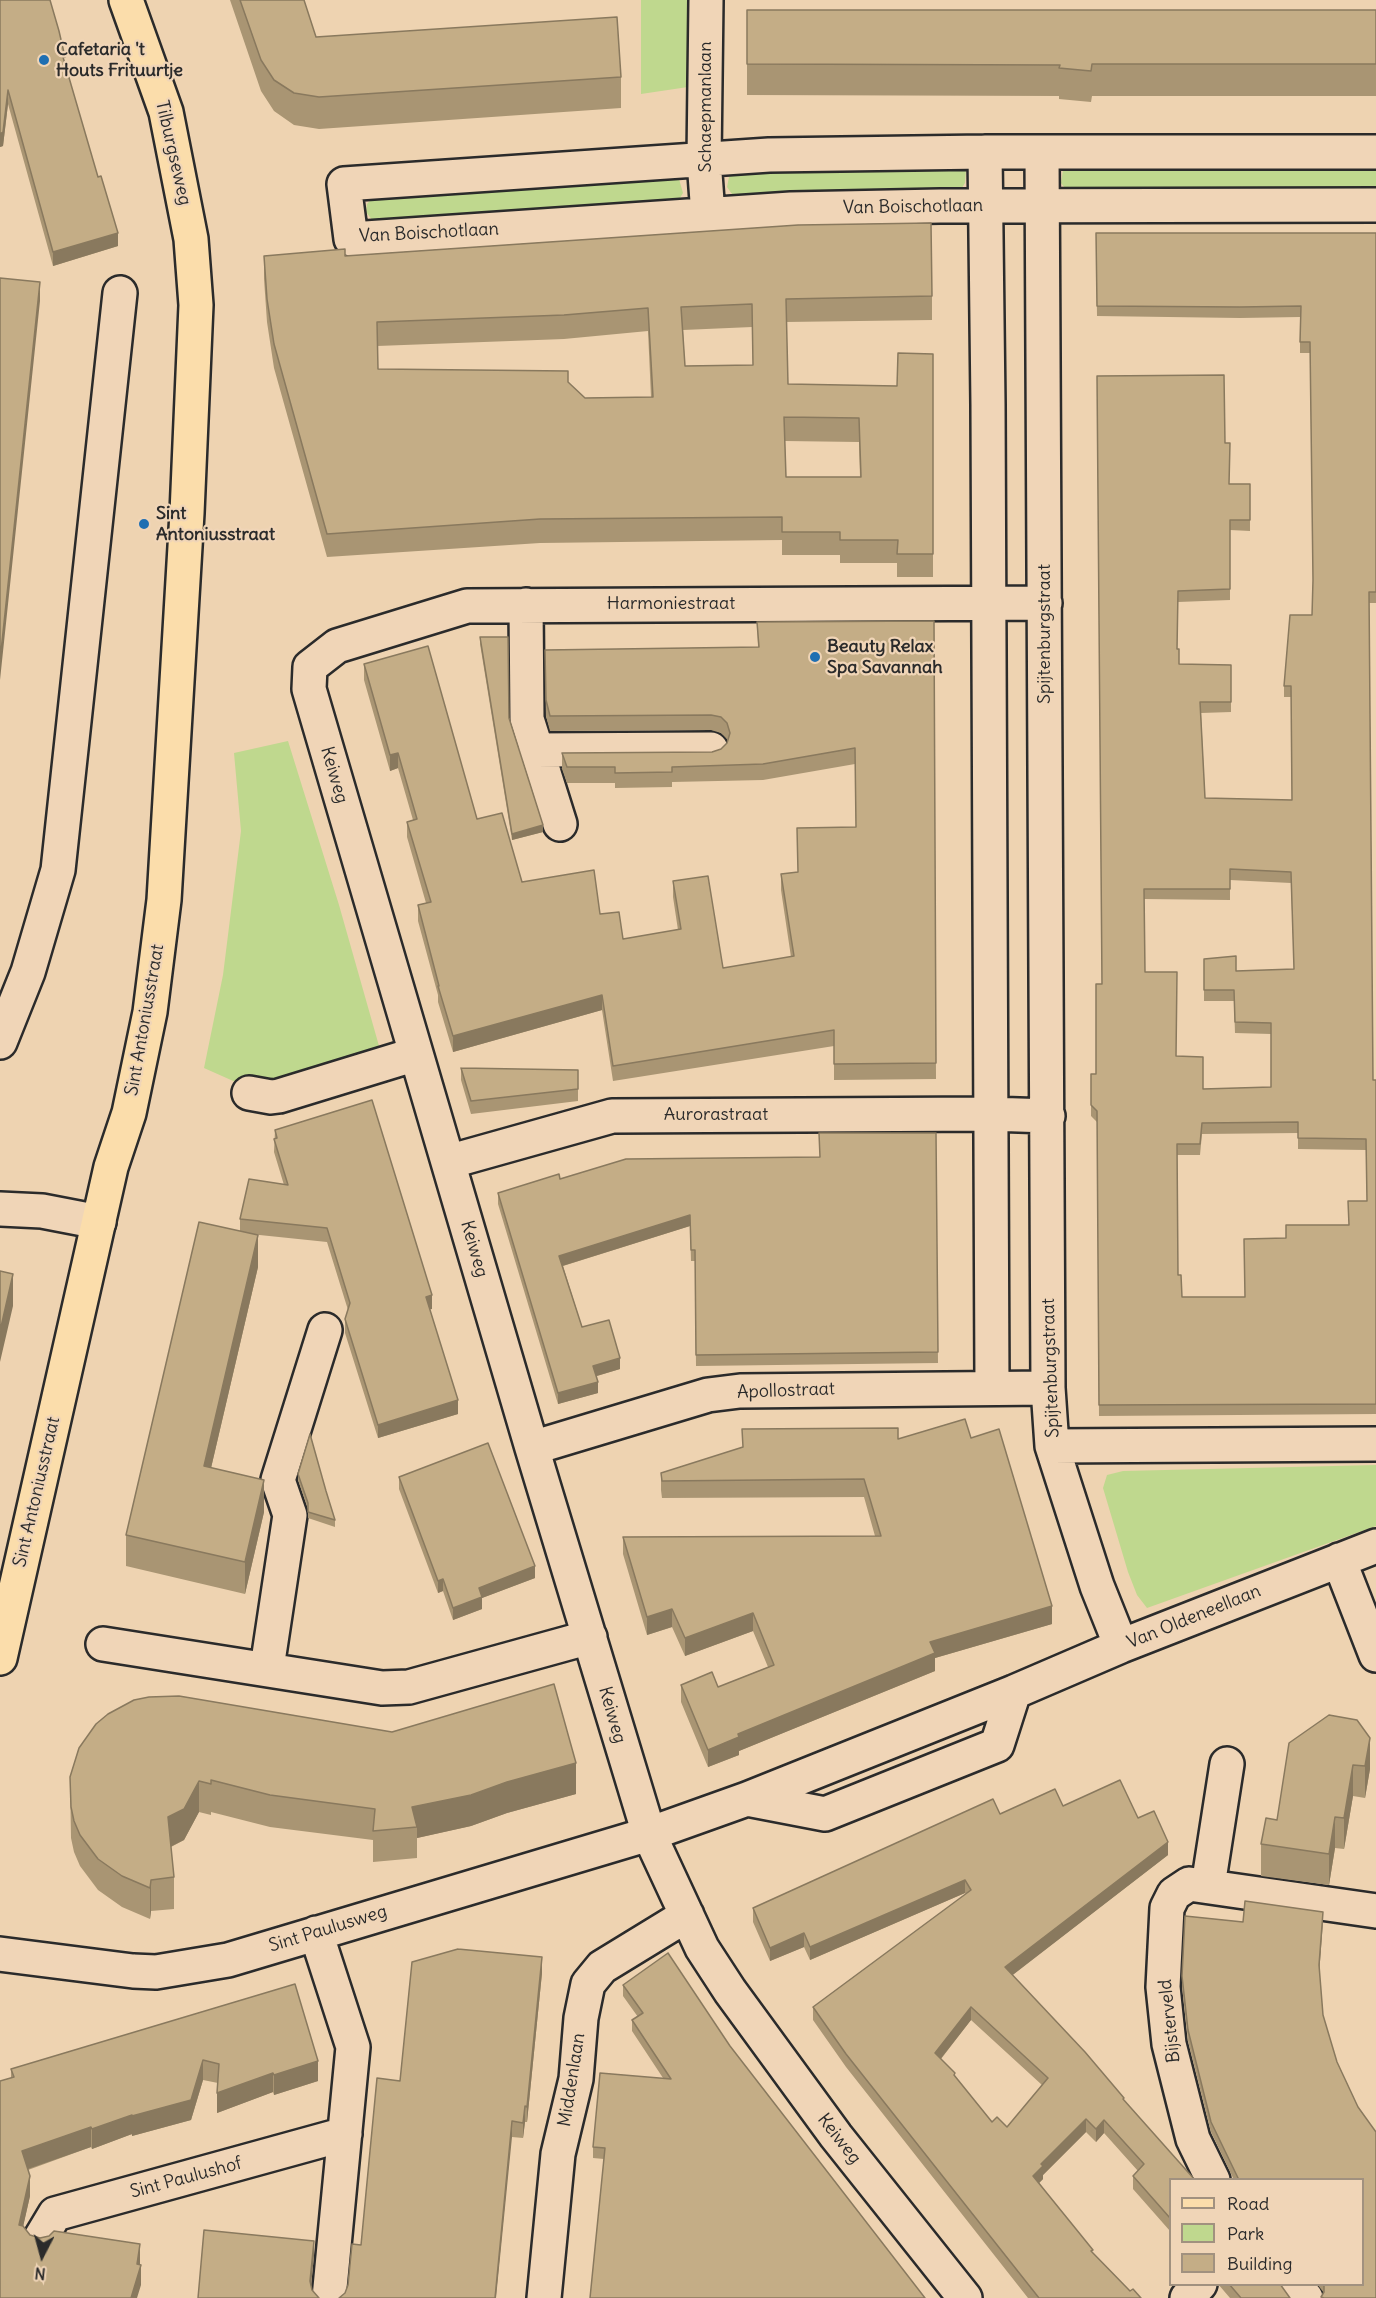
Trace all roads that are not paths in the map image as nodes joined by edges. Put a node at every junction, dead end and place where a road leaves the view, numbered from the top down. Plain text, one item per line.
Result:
1 (126, 0) edge
2 (706, 0) edge
3 (985, 152) junction
4 (1042, 152) junction
5 (1376, 152) edge
6 (704, 160) junction
7 (1376, 205) edge
8 (985, 206) junction
9 (1043, 206) junction
10 (708, 215) junction
11 (191, 239) joint
12 (120, 293) dead end
13 (988, 602) junction
14 (1045, 603) junction
15 (526, 606) junction
16 (310, 668) joint
17 (711, 749) dead end
18 (535, 750) junction
19 (560, 824) dead end
20 (0, 1042) edge
21 (416, 1054) junction
22 (249, 1093) dead end
23 (990, 1114) junction
24 (1048, 1116) junction
25 (448, 1162) junction
26 (0, 1209) edge
27 (99, 1222) junction
28 (325, 1330) dead end
29 (992, 1388) junction
30 (1048, 1388) junction
31 (1376, 1444) edge
32 (1052, 1446) junction
33 (532, 1448) junction
34 (1376, 1546) edge
35 (1339, 1560) junction
36 (590, 1637) junction
37 (103, 1644) dead end
38 (1121, 1646) junction
39 (1376, 1655) edge
40 (0, 1658) edge
41 (267, 1668) junction
42 (1014, 1692) junction
43 (1227, 1764) dead end
44 (747, 1798) junction
45 (649, 1834) junction
46 (1208, 1886) junction
47 (1376, 1911) edge
48 (687, 1915) junction
49 (316, 1933) junction
50 (0, 1954) edge
51 (345, 2134) junction
52 (1212, 2178) edge
53 (40, 2239) edge
54 (1198, 2286) edge
55 (1295, 2286) edge
56 (329, 2298) edge
57 (544, 2298) edge
58 (965, 2298) edge
59 (1187, 2298) edge
60 (1306, 2298) edge

1 - 11 main road, Tilburgseweg
2 - 6 street, Schaepmanlaan
3 - 4 street, Van Boischotlaan
3 - 6 street, Van Boischotlaan
3 - 8 street
4 - 5 street, Van Boischotlaan
4 - 9 street, Spijtenburgstraat
6 - 10 street, Schaepmanlaan
6 - 10 street, Van Boischotlaan
7 - 9 street, Van Boischotlaan
8 - 9 street, Van Boischotlaan
8 - 10 street, Van Boischotlaan
8 - 13 street
9 - 14 street, Spijtenburgstraat
11 - 27 main road, Sint Antoniusstraat
12 - 20 street
13 - 14 street, Harmoniestraat
13 - 15 street, Harmoniestraat
13 - 23 street
14 - 24 street, Spijtenburgstraat
15 - 16 street, Harmoniestraat
15 - 18 street
16 - 21 street, Keiweg
17 - 18 street
18 - 19 street
21 - 22 street
21 - 25 street, Keiweg
23 - 24 street
23 - 25 street, Aurorastraat
23 - 29 street
24 - 30 street, Spijtenburgstraat
25 - 33 street, Keiweg
26 - 27 street
27 - 40 main road, Sint Antoniusstraat
28 - 41 street
29 - 30 street, Apollostraat
29 - 33 street, Apollostraat
30 - 32 street, Spijtenburgstraat
31 - 32 street
32 - 38 street, Spijtenburgstraat
33 - 36 street, Keiweg
34 - 35 street, Van Oldeneellaan
35 - 38 street, Van Oldeneellaan
35 - 39 street
36 - 41 street
36 - 45 street, Keiweg
37 - 41 street
38 - 42 street, Van Oldeneellaan
42 - 44 street, Van Oldeneellaan
42 - 44 street
43 - 46 street
44 - 45 street, Van Oldeneellaan
45 - 48 street, Keiweg
45 - 49 street, Sint Paulusweg
46 - 47 street, Bijsterveld
46 - 52 street, Bijsterveld
48 - 57 street, Middenlaan
48 - 58 street, Keiweg
49 - 50 street, Sint Paulusweg
49 - 51 street
51 - 53 street, Sint Paulushof
51 - 56 street
54 - 59 street
55 - 60 street

